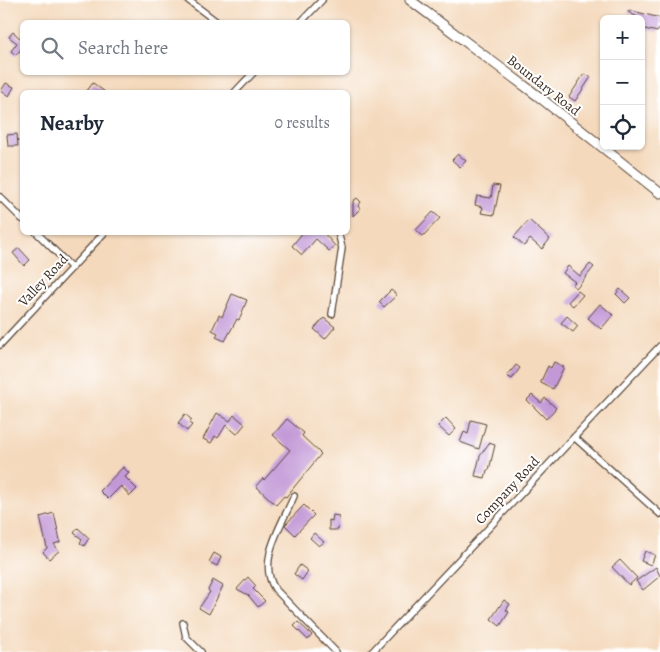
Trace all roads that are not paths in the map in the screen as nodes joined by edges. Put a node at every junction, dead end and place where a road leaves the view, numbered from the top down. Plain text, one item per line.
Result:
1 (188, 0) edge
2 (322, 0) edge
3 (410, 0) edge
4 (214, 20) edge
5 (303, 20) edge
6 (251, 75) edge
7 (237, 90) edge
8 (660, 193) edge
9 (0, 197) edge
10 (20, 217) edge
11 (39, 235) edge
12 (102, 235) edge
13 (339, 235) edge
14 (72, 268) junction
15 (332, 314) dead end
16 (0, 345) edge
17 (660, 346) edge
18 (574, 437) junction
19 (294, 496) dead end
20 (660, 514) edge
21 (183, 623) dead end
22 (201, 652) edge
23 (336, 652) edge
24 (372, 652) edge

1 - 4 street
2 - 5 street
3 - 8 main road, Boundary Road
6 - 7 street
9 - 10 street
11 - 14 street
12 - 14 street, Valley Road
13 - 15 street
14 - 16 street, Valley Road
17 - 18 street, Company Road
18 - 20 street
18 - 24 street, Company Road
19 - 23 street
21 - 22 street

